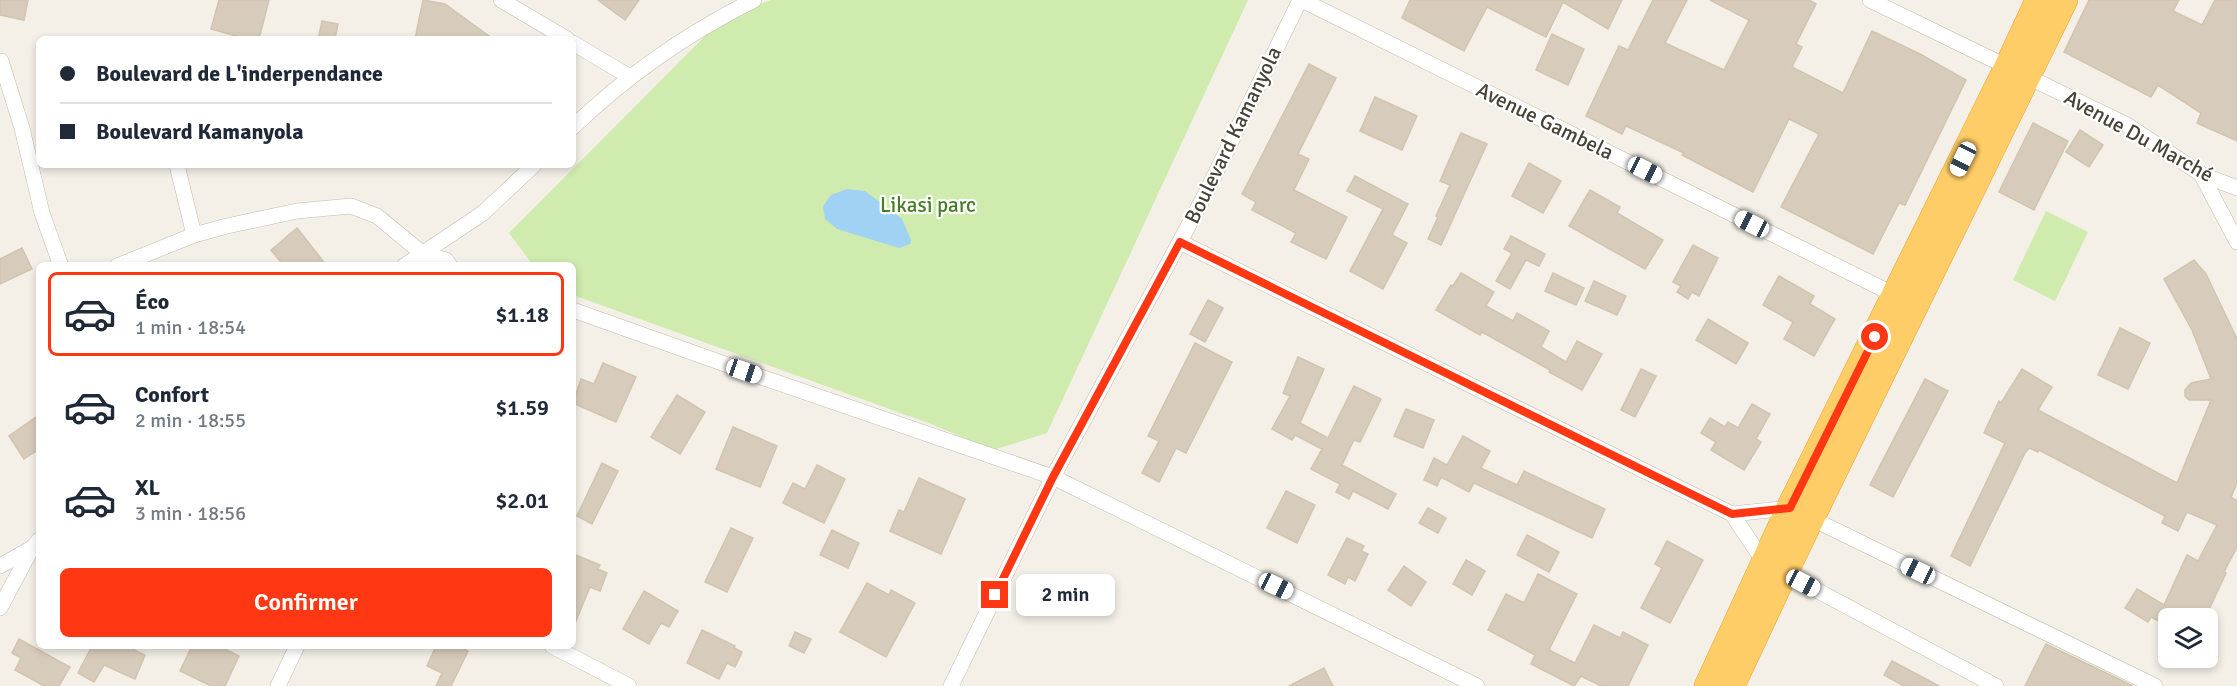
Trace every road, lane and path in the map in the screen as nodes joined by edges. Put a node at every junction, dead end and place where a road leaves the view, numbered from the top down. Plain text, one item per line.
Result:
1 (501, 0) edge
2 (754, 0) edge
3 (1301, 0) edge
4 (1870, 0) edge
5 (2039, 0) edge
6 (2064, 0) edge
7 (562, 36) edge
8 (576, 45) edge
9 (1, 61) edge
10 (2018, 72) junction
11 (630, 77) junction
12 (576, 124) edge
13 (178, 168) edge
14 (531, 168) edge
15 (2201, 174) junction
16 (2237, 188) edge
17 (194, 235) junction
18 (1180, 242) junction
19 (2237, 242) edge
20 (423, 254) junction
21 (60, 262) edge
22 (127, 262) edge
23 (410, 262) edge
24 (447, 262) edge
25 (1906, 300) junction
26 (576, 311) edge
27 (1053, 477) junction
28 (1732, 514) junction
29 (1800, 514) junction
30 (36, 544) edge
31 (0, 566) edge
32 (1774, 568) junction
33 (0, 608) edge
34 (296, 649) edge
35 (557, 649) edge
36 (613, 683) edge
37 (278, 686) edge
38 (629, 686) edge
39 (951, 686) edge
40 (1477, 686) edge
41 (1708, 686) edge
42 (1731, 686) edge
43 (1996, 686) edge
44 (2155, 686) edge

1 - 7 street
2 - 11 street
3 - 18 street, Boulevard Kamanyola
3 - 25 street, Avenue Gambela
4 - 10 street, Avenue Du Marché
5 - 10 highway
6 - 10 highway
8 - 11 street
9 - 21 street
10 - 15 street, Avenue Du Marché
10 - 25 highway
11 - 12 street
13 - 17 street
14 - 20 street
15 - 16 street, Avenue Du Marché
15 - 19 street
17 - 20 street
17 - 22 street
18 - 27 street, Boulevard Kamanyola
18 - 28 street
20 - 23 street
20 - 24 street
25 - 29 highway
26 - 27 street
27 - 39 street, Boulevard Kamanyola
27 - 40 street
28 - 29 street
28 - 32 street
29 - 32 highway
29 - 44 street
30 - 31 street
30 - 33 street
32 - 41 highway
32 - 42 highway
32 - 43 street
34 - 37 street
35 - 36 street
36 - 38 street

